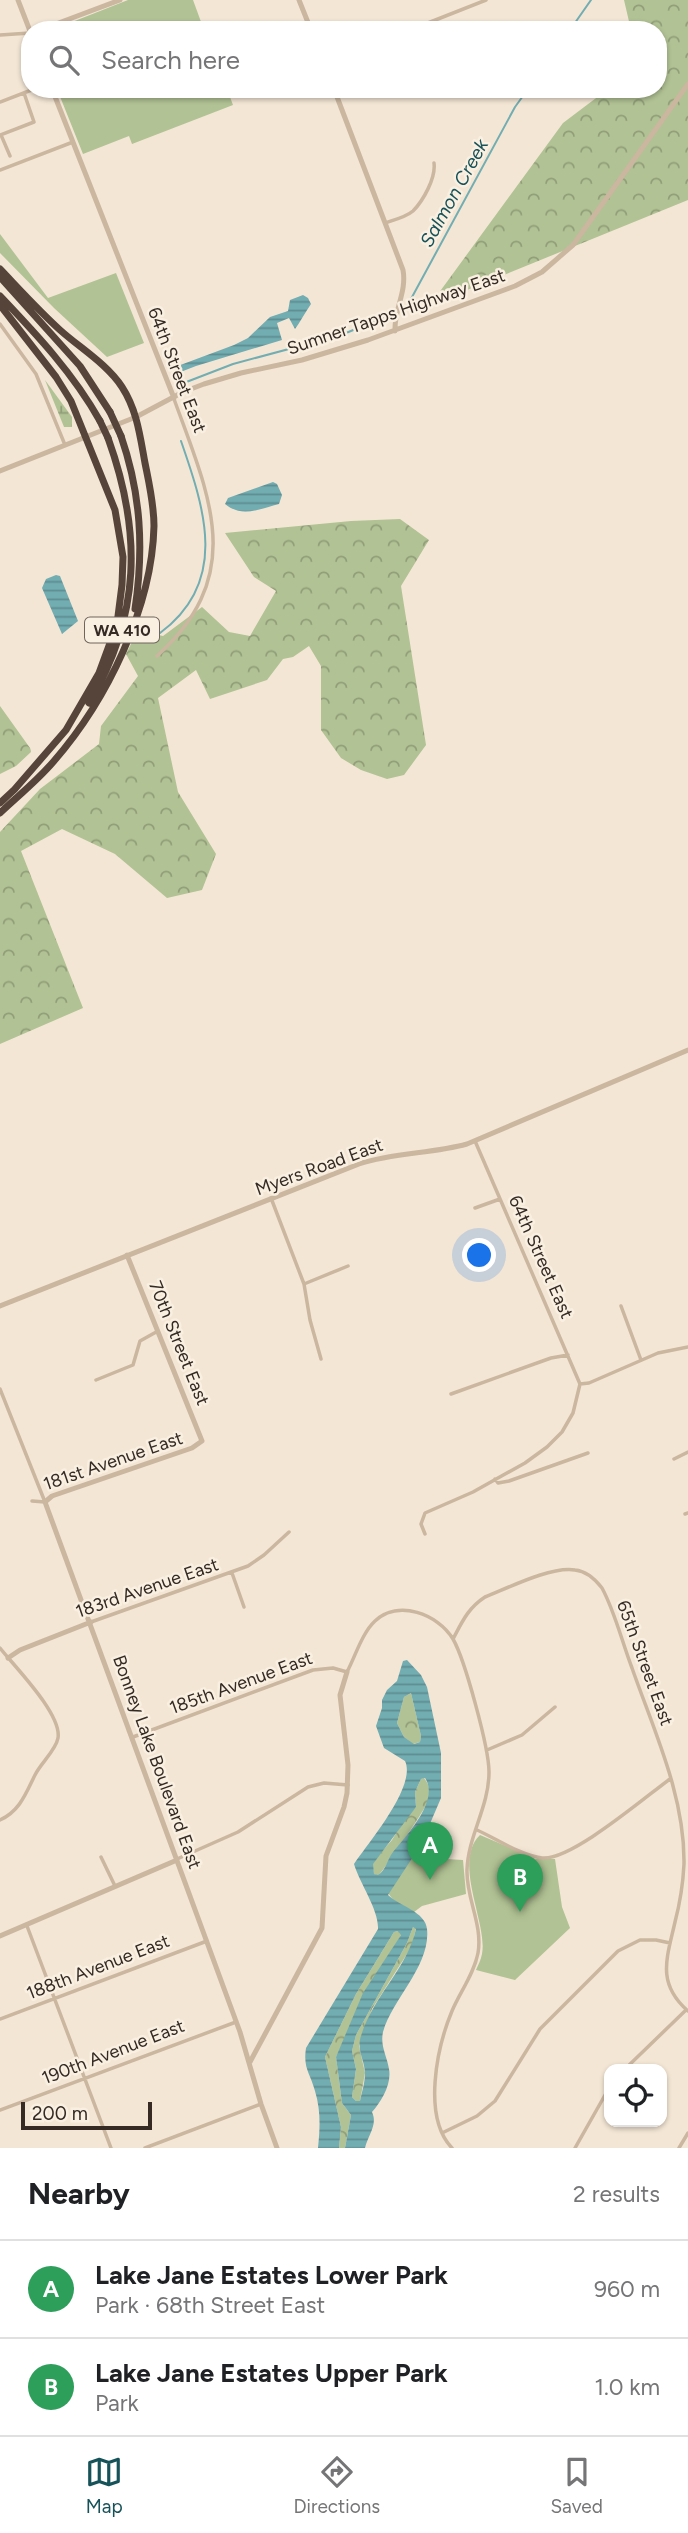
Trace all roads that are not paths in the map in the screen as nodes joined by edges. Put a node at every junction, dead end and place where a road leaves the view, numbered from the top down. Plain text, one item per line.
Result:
1 (18, 0) edge
2 (120, 0) edge
3 (299, 0) edge
4 (486, 0) edge
5 (26, 21) edge
6 (65, 21) edge
7 (307, 21) edge
8 (433, 21) edge
9 (21, 33) edge
10 (0, 35) edge
11 (688, 84) edge
12 (21, 94) edge
13 (26, 98) edge
14 (56, 98) edge
15 (337, 98) edge
16 (0, 102) edge
17 (1, 135) edge
18 (73, 142) junction
19 (10, 156) dead end
20 (433, 163) dead end
21 (0, 170) edge
22 (385, 223) junction
23 (0, 269) edge
24 (0, 277) edge
25 (0, 296) edge
26 (0, 305) edge
27 (0, 324) edge
28 (395, 331) junction
29 (174, 398) junction
30 (136, 417) junction
31 (86, 436) junction
32 (65, 445) junction
33 (0, 471) edge
34 (128, 636) junction
35 (157, 656) dead end
36 (14, 790) junction
37 (0, 803) edge
38 (0, 813) edge
39 (688, 1050) edge
40 (475, 1141) junction
41 (271, 1198) junction
42 (500, 1199) junction
43 (475, 1208) dead end
44 (127, 1255) junction
45 (348, 1266) dead end
46 (304, 1284) junction
47 (0, 1306) edge
48 (621, 1306) dead end
49 (158, 1331) junction
50 (688, 1347) edge
51 (568, 1355) junction
52 (321, 1359) dead end
53 (641, 1360) junction
54 (96, 1380) dead end
55 (580, 1384) junction
56 (0, 1389) edge
57 (451, 1394) dead end
58 (201, 1443) joint
59 (688, 1452) edge
60 (588, 1453) dead end
61 (674, 1459) dead end
62 (495, 1479) junction
63 (32, 1501) dead end
64 (45, 1502) junction
65 (289, 1532) dead end
66 (425, 1534) dead end
67 (232, 1573) junction
68 (244, 1607) dead end
69 (90, 1622) junction
70 (453, 1639) junction
71 (0, 1648) edge
72 (8, 1658) junction
73 (347, 1672) junction
74 (555, 1707) dead end
75 (133, 1737) junction
76 (487, 1750) junction
77 (670, 1779) junction
78 (348, 1785) junction
79 (0, 1820) edge
80 (477, 1830) junction
81 (101, 1857) dead end
82 (177, 1860) junction
83 (116, 1887) junction
84 (27, 1926) junction
85 (0, 1936) edge
86 (207, 1941) junction
87 (670, 1943) junction
88 (54, 1998) junction
89 (687, 2010) edge
90 (0, 2019) edge
91 (236, 2022) junction
92 (250, 2064) junction
93 (630, 2064) edge
94 (84, 2078) junction
95 (604, 2097) edge
96 (261, 2104) junction
97 (0, 2110) edge
98 (441, 2133) junction
99 (688, 2133) edge
100 (111, 2148) edge
101 (145, 2148) edge
102 (277, 2148) edge
103 (452, 2148) edge
104 (575, 2148) edge
105 (679, 2148) edge

1 - 5 street
2 - 6 street
3 - 7 street
4 - 8 street
9 - 10 street
11 - 28 street, Sumner Tapps Highway East
12 - 16 street
13 - 17 street
14 - 18 street, 64th Street East
15 - 22 street
17 - 19 street
18 - 21 street
18 - 29 street, 64th Street East
20 - 22 street
22 - 28 street
23 - 30 highway
24 - 34 highway, WA 410, bridge
25 - 36 highway, WA 410, bridge
26 - 31 highway
27 - 32 street
28 - 29 street, Sumner Tapps Highway East
29 - 30 street, Sumner Tapps Highway East
29 - 35 street, 64th Street East
30 - 31 street, Sumner Tapps Highway East
30 - 34 highway
31 - 32 street, Sumner Tapps Highway East
31 - 36 highway
32 - 33 street, Sumner Tapps Highway East
34 - 38 highway, WA 410
36 - 37 highway, WA 410
39 - 40 street, Myers Road East
40 - 41 street, Myers Road East
40 - 42 street, 64th Street East
41 - 44 street, Myers Road East
41 - 46 street
42 - 43 street
42 - 51 street, 64th Street East
44 - 47 street, Myers Road East
44 - 49 street, 70th Street East
45 - 46 street
46 - 52 street
48 - 53 street
49 - 54 street
49 - 58 street, 70th Street East
50 - 53 street
51 - 55 street, 64th Street East
51 - 57 street
53 - 55 street
55 - 62 street
56 - 64 street, Bonney Lake Boulevard East
58 - 64 street, 181st Avenue East
59 - 61 street
60 - 62 street
62 - 66 street
63 - 64 street, 181st Avenue East
64 - 69 street, Bonney Lake Boulevard East
65 - 67 street, 183rd Avenue East
67 - 68 street
67 - 69 street, 183rd Avenue East
69 - 72 street, 183rd Avenue East
69 - 75 street, Bonney Lake Boulevard East
70 - 73 street
70 - 76 street
70 - 77 street, 65th Street East
71 - 72 street
72 - 79 street
73 - 75 street, 185th Avenue East
73 - 78 street
74 - 76 street
75 - 82 street, Bonney Lake Boulevard East
76 - 80 street
77 - 80 street
77 - 87 street, 65th Street East
78 - 82 street
78 - 92 street
80 - 98 street
81 - 83 street
82 - 83 street
82 - 86 street, Bonney Lake Boulevard East
83 - 84 street
84 - 85 street
84 - 88 street
86 - 88 street, 188th Avenue East
86 - 91 street, Bonney Lake Boulevard East
87 - 89 street, 65th Street East
87 - 98 street
88 - 90 street, 188th Avenue East
88 - 94 street
89 - 93 street
91 - 92 street, Bonney Lake Boulevard East
91 - 94 street, 190th Avenue East
92 - 96 street, Bonney Lake Boulevard East
94 - 97 street, 190th Avenue East
94 - 100 street
95 - 104 street
96 - 101 street
96 - 102 street, Bonney Lake Boulevard East
98 - 103 street
99 - 105 street

